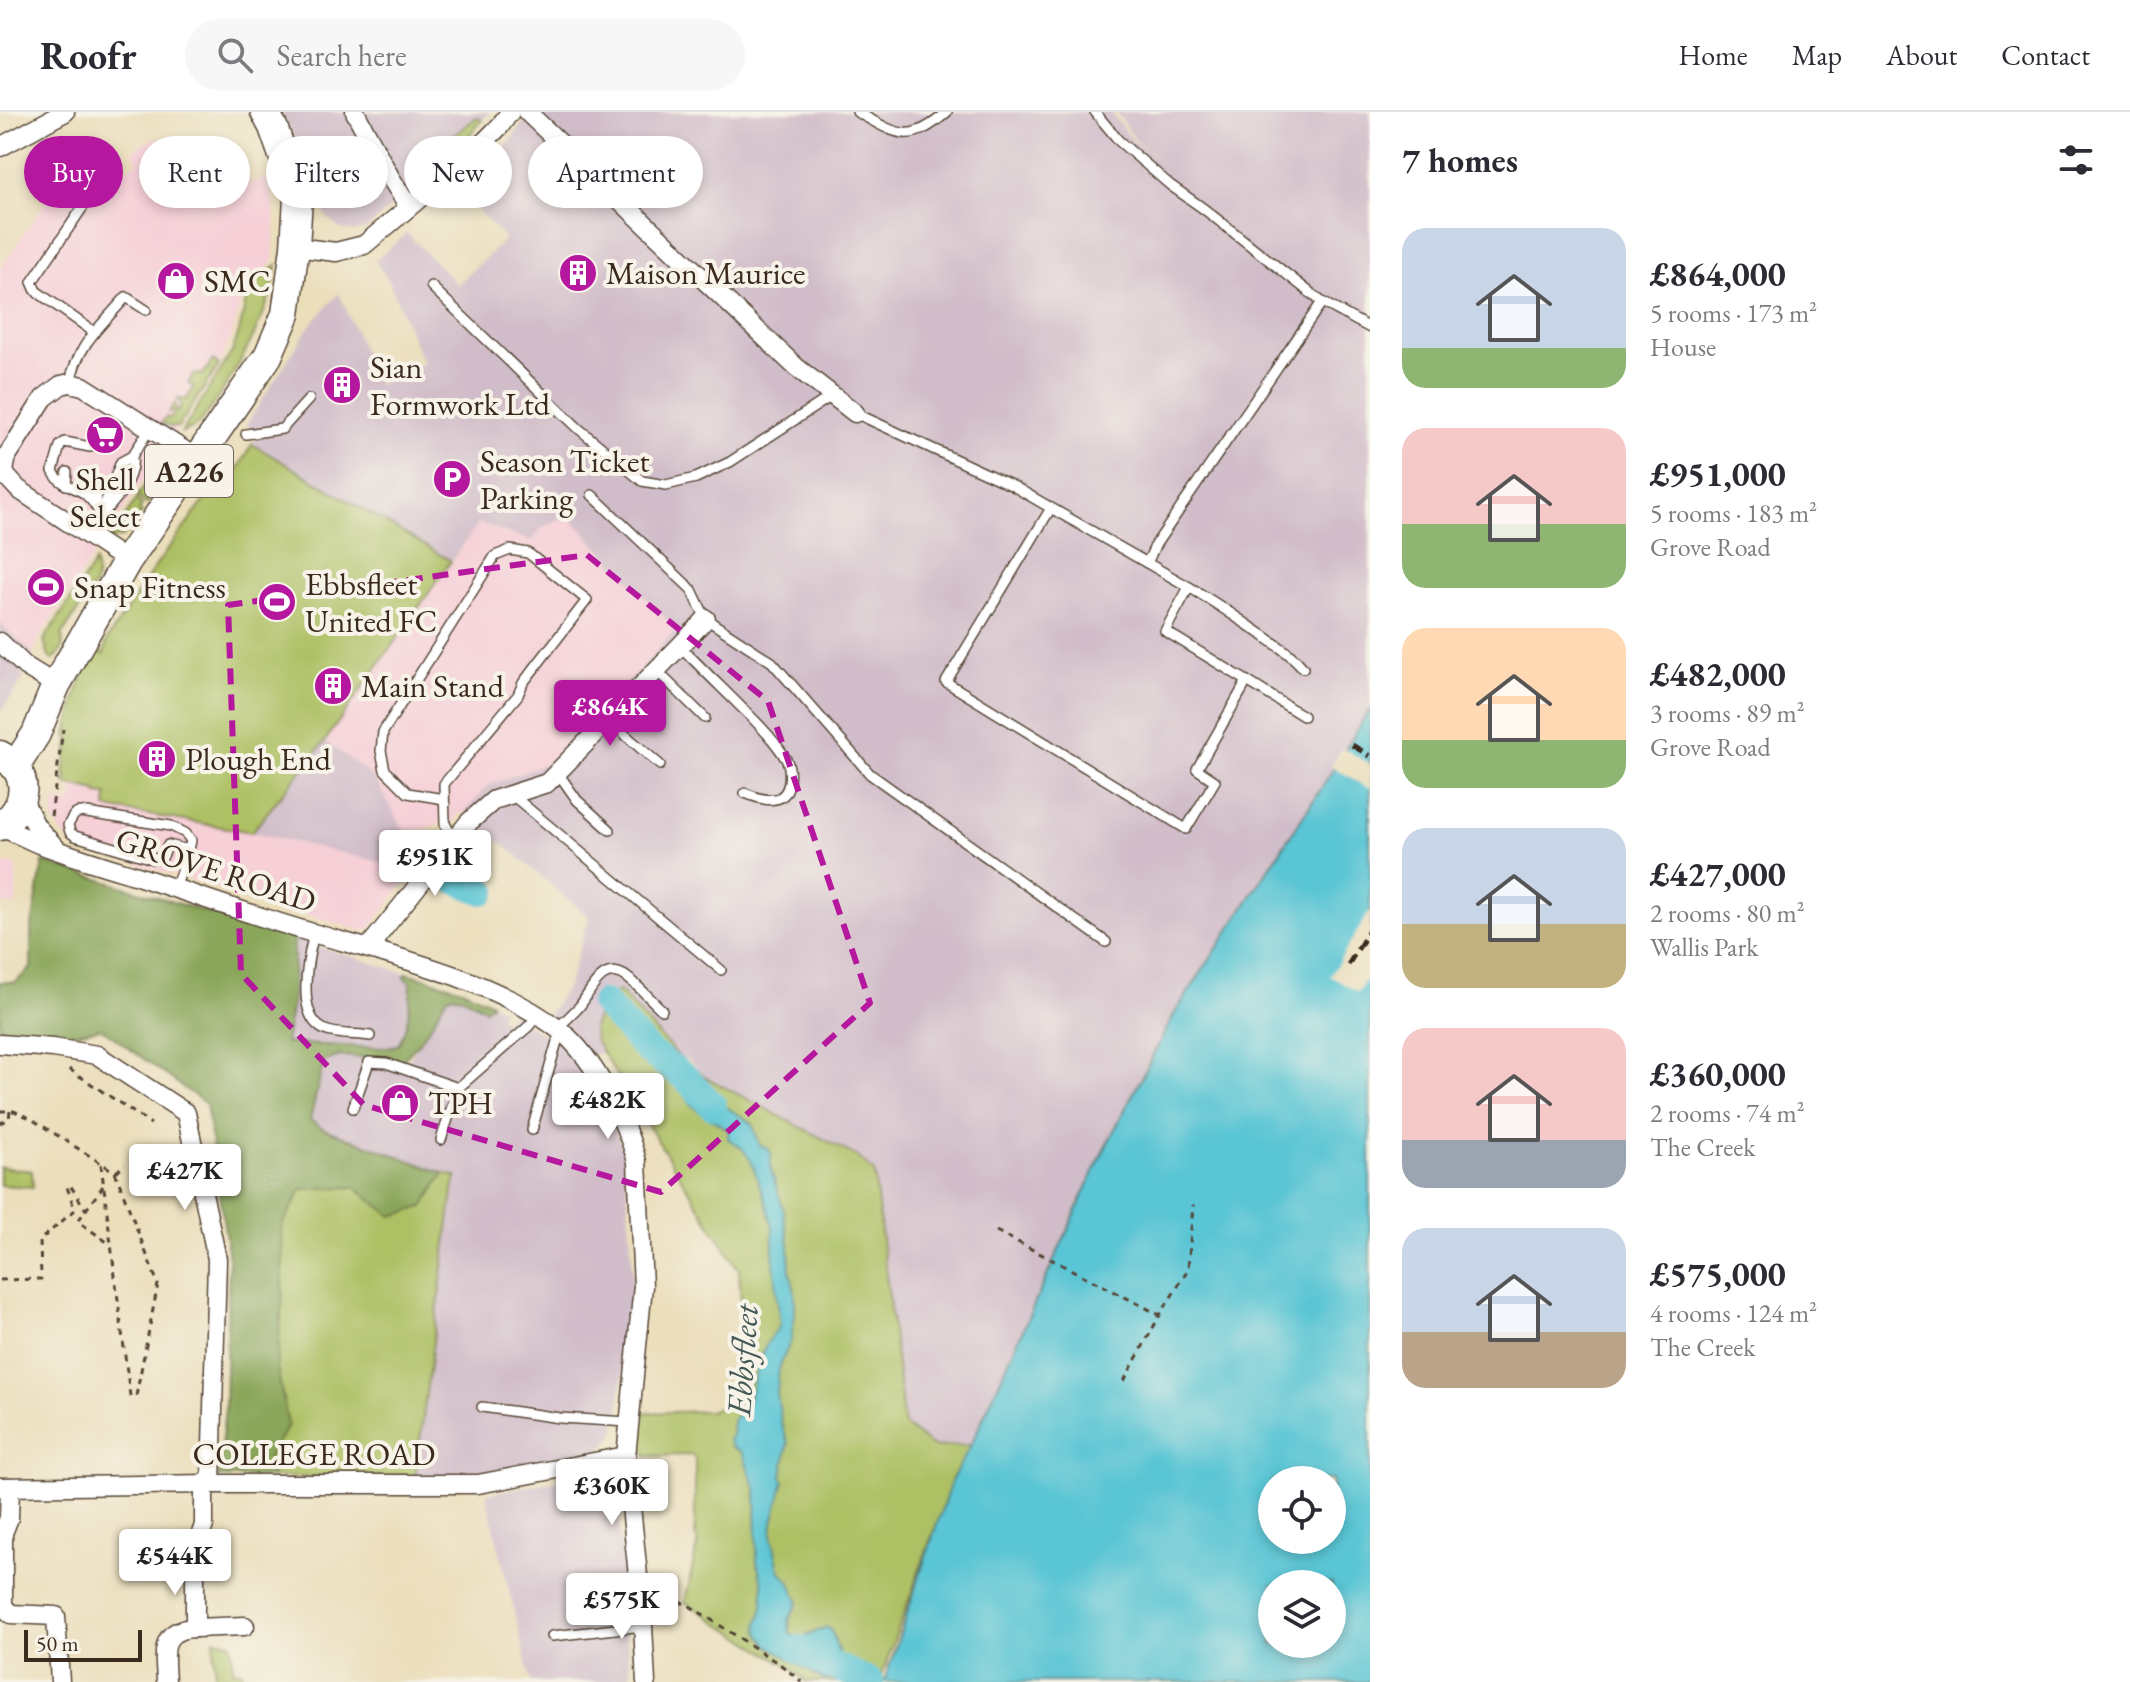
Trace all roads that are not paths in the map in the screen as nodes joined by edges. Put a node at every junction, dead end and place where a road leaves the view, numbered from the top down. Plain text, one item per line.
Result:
1 (65, 112) edge
2 (265, 112) edge
3 (355, 112) edge
4 (510, 112) edge
5 (527, 112) edge
6 (857, 112) edge
7 (947, 112) edge
8 (1095, 112) edge
9 (490, 136) edge
10 (5, 144) edge
11 (404, 199) edge
12 (82, 208) edge
13 (408, 208) edge
14 (295, 247) junction
15 (431, 286) dead end
16 (1322, 302) junction
17 (146, 310) dead end
18 (1370, 328) edge
19 (94, 332) junction
20 (70, 383) junction
21 (833, 395) junction
22 (309, 399) dead end
23 (855, 413) joint
24 (150, 429) junction
25 (246, 434) dead end
26 (90, 447) dead end
27 (113, 455) dead end
28 (132, 456) junction
29 (198, 459) junction
30 (2, 472) edge
31 (67, 472) dead end
32 (82, 477) dead end
33 (97, 482) dead end
34 (66, 485) junction
35 (84, 493) junction
36 (592, 495) dead end
37 (1051, 508) junction
38 (98, 511) junction
39 (91, 538) junction
40 (127, 561) junction
41 (1147, 563) junction
42 (1189, 587) junction
43 (706, 619) junction
44 (0, 642) edge
45 (680, 646) junction
46 (1303, 668) dead end
47 (656, 670) junction
48 (1247, 681) junction
49 (56, 685) junction
50 (1303, 716) dead end
51 (705, 718) dead end
52 (608, 720) junction
53 (5, 757) edge
54 (660, 765) dead end
55 (558, 773) junction
56 (745, 793) dead end
57 (511, 794) junction
58 (22, 798) junction
59 (444, 799) junction
60 (0, 827) edge
61 (610, 830) dead end
62 (455, 840) junction
63 (189, 850) junction
64 (59, 851) junction
65 (175, 888) junction
66 (314, 933) junction
67 (1106, 942) dead end
68 (368, 948) junction
69 (721, 970) dead end
70 (662, 1010) dead end
71 (537, 1016) junction
72 (558, 1029) junction
73 (370, 1036) dead end
74 (0, 1044) edge
75 (458, 1088) junction
76 (353, 1108) dead end
77 (532, 1130) dead end
78 (441, 1140) dead end
79 (482, 1407) dead end
80 (629, 1422) junction
81 (626, 1456) junction
82 (207, 1484) junction
83 (5, 1487) edge
84 (245, 1626) dead end
85 (643, 1626) junction
86 (195, 1628) junction
87 (552, 1636) dead end
88 (60, 1682) edge
89 (166, 1682) edge
90 (646, 1682) edge

1 - 10 street
2 - 14 main road, A226
3 - 11 street
4 - 9 street
5 - 21 street
6 - 7 lane
8 - 16 lane
12 - 19 lane
13 - 14 street
14 - 29 main road, A226
15 - 21 lane
16 - 18 lane
16 - 41 lane
17 - 19 lane
19 - 20 lane
20 - 24 street
20 - 30 street
21 - 23 street
22 - 25 lane
23 - 37 lane
24 - 28 lane
24 - 29 street
26 - 34 lane
27 - 28 lane
28 - 38 lane
29 - 40 main road, A226
30 - 39 street
31 - 34 lane
32 - 35 lane
33 - 38 lane
34 - 35 lane
35 - 38 lane
36 - 43 lane
37 - 41 lane
37 - 48 lane
38 - 39 lane
39 - 40 street
40 - 49 main road, A226
41 - 42 lane
42 - 46 lane
42 - 48 lane
43 - 45 street
43 - 67 lane
44 - 49 street
45 - 47 street
45 - 56 lane
47 - 51 lane
47 - 52 street
48 - 50 lane
49 - 53 main road, A226
52 - 54 lane
52 - 55 street
53 - 58 main road, A226
55 - 57 street
55 - 61 lane
57 - 62 street
57 - 69 lane
58 - 60 main road
58 - 64 street
59 - 59 lane
59 - 62 lane
60 - 64 street, GROVE ROAD
62 - 68 street
63 - 63 lane
63 - 65 lane
64 - 65 street, GROVE ROAD
65 - 66 street, GROVE ROAD
66 - 68 street, GROVE ROAD
66 - 73 lane
68 - 71 street, GROVE ROAD
70 - 72 lane
71 - 72 street, GROVE ROAD
71 - 75 lane
72 - 77 lane
72 - 80 street, GROVE ROAD
74 - 82 street
75 - 76 lane
75 - 78 lane
79 - 80 lane
80 - 81 street, GROVE ROAD
81 - 82 street, COLLEGE ROAD
81 - 85 street, GROVE ROAD
82 - 83 street, COLLEGE ROAD
82 - 86 street
83 - 88 street
84 - 86 street
85 - 87 lane
85 - 90 street, GROVE ROAD
86 - 89 street

